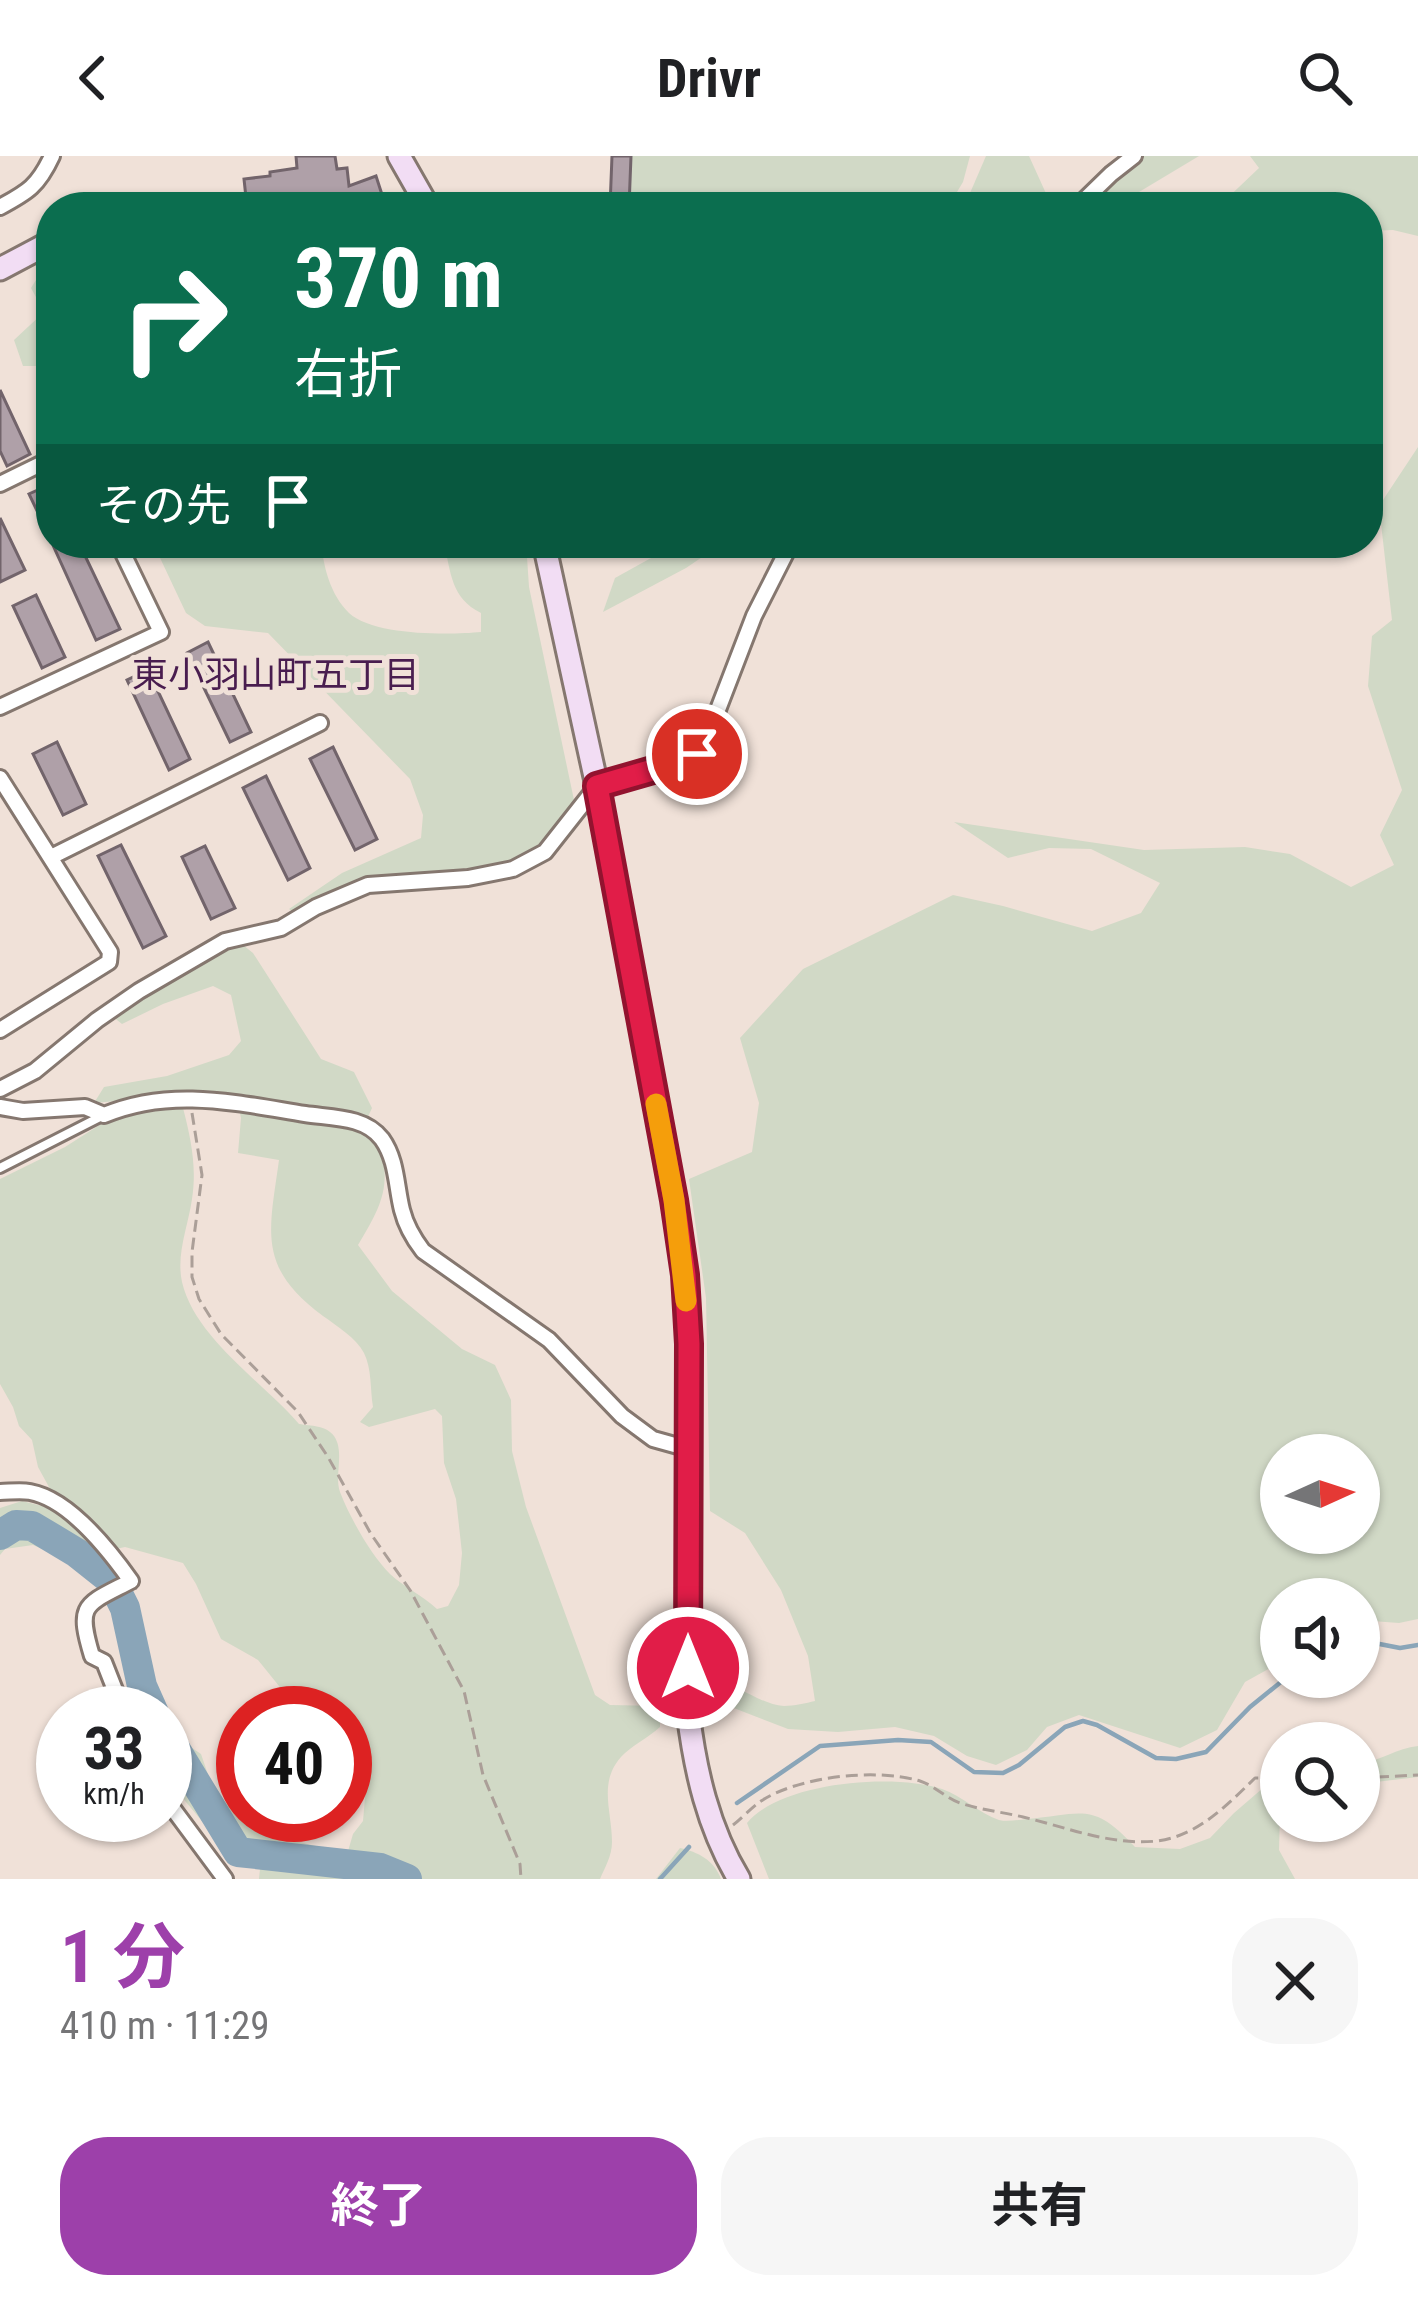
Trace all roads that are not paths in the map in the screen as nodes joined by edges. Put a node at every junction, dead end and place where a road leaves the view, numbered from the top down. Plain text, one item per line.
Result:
1 (52, 156) edge
2 (399, 156) edge
3 (1134, 156) edge
4 (419, 192) edge
5 (1092, 192) edge
6 (0, 207) edge
7 (36, 250) edge
8 (0, 268) edge
9 (36, 467) edge
10 (0, 484) edge
11 (125, 558) edge
12 (547, 558) edge
13 (783, 558) edge
14 (0, 707) edge
15 (320, 723) dead end
16 (0, 778) edge
17 (597, 786) junction
18 (51, 857) junction
19 (2, 1024) edge
20 (0, 1089) edge
21 (0, 1107) edge
22 (104, 1115) junction
23 (0, 1168) edge
24 (689, 1449) junction
25 (0, 1492) edge
26 (113, 1686) edge
27 (192, 1834) edge
28 (225, 1879) edge
29 (739, 1879) edge

1 - 6 street
2 - 4 street
3 - 5 street
7 - 8 street
9 - 10 street
11 - 14 street
12 - 17 street
13 - 17 street
15 - 18 street
16 - 18 street
17 - 20 street
17 - 24 street
18 - 19 street
21 - 22 street
22 - 23 lane
22 - 24 street
24 - 29 street
25 - 26 street
27 - 28 street

